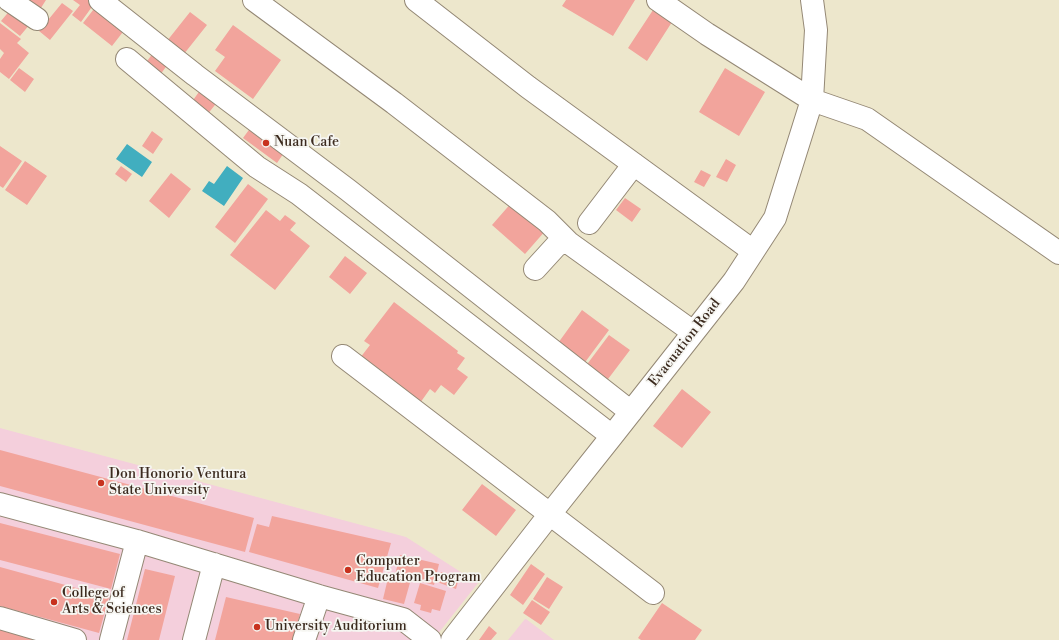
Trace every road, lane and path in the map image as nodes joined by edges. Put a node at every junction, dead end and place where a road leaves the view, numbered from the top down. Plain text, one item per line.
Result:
1 (9, 0) edge
2 (100, 0) edge
3 (254, 0) edge
4 (416, 0) edge
5 (658, 0) edge
6 (812, 0) edge
7 (37, 19) dead end
8 (127, 59) dead end
9 (812, 100) junction
10 (634, 164) junction
11 (589, 223) dead end
12 (569, 243) junction
13 (753, 251) junction
14 (1059, 253) edge
15 (535, 268) dead end
16 (693, 332) junction
17 (342, 356) dead end
18 (631, 412) junction
19 (612, 436) junction
20 (0, 504) edge
21 (550, 514) junction
22 (137, 541) junction
23 (214, 564) junction
24 (653, 594) dead end
25 (319, 596) junction
26 (0, 618) edge
27 (75, 640) edge
28 (111, 640) edge
29 (194, 640) edge
30 (304, 640) edge
31 (430, 640) edge
32 (452, 640) edge

1 - 7 street
2 - 18 street
3 - 12 street
4 - 10 street
5 - 9 street
6 - 9 street, Evacuation Road
8 - 19 street
9 - 13 street, Evacuation Road
9 - 14 street
10 - 11 street
10 - 13 street
12 - 15 street
12 - 16 street
13 - 16 street, Evacuation Road
16 - 18 street, Evacuation Road
17 - 21 street
18 - 19 street, Evacuation Road
19 - 21 street, Evacuation Road
20 - 22 street
21 - 24 street
21 - 32 street, Evacuation Road
22 - 23 street
22 - 28 street
23 - 25 street
23 - 29 street
25 - 30 street
25 - 31 street
26 - 27 street

